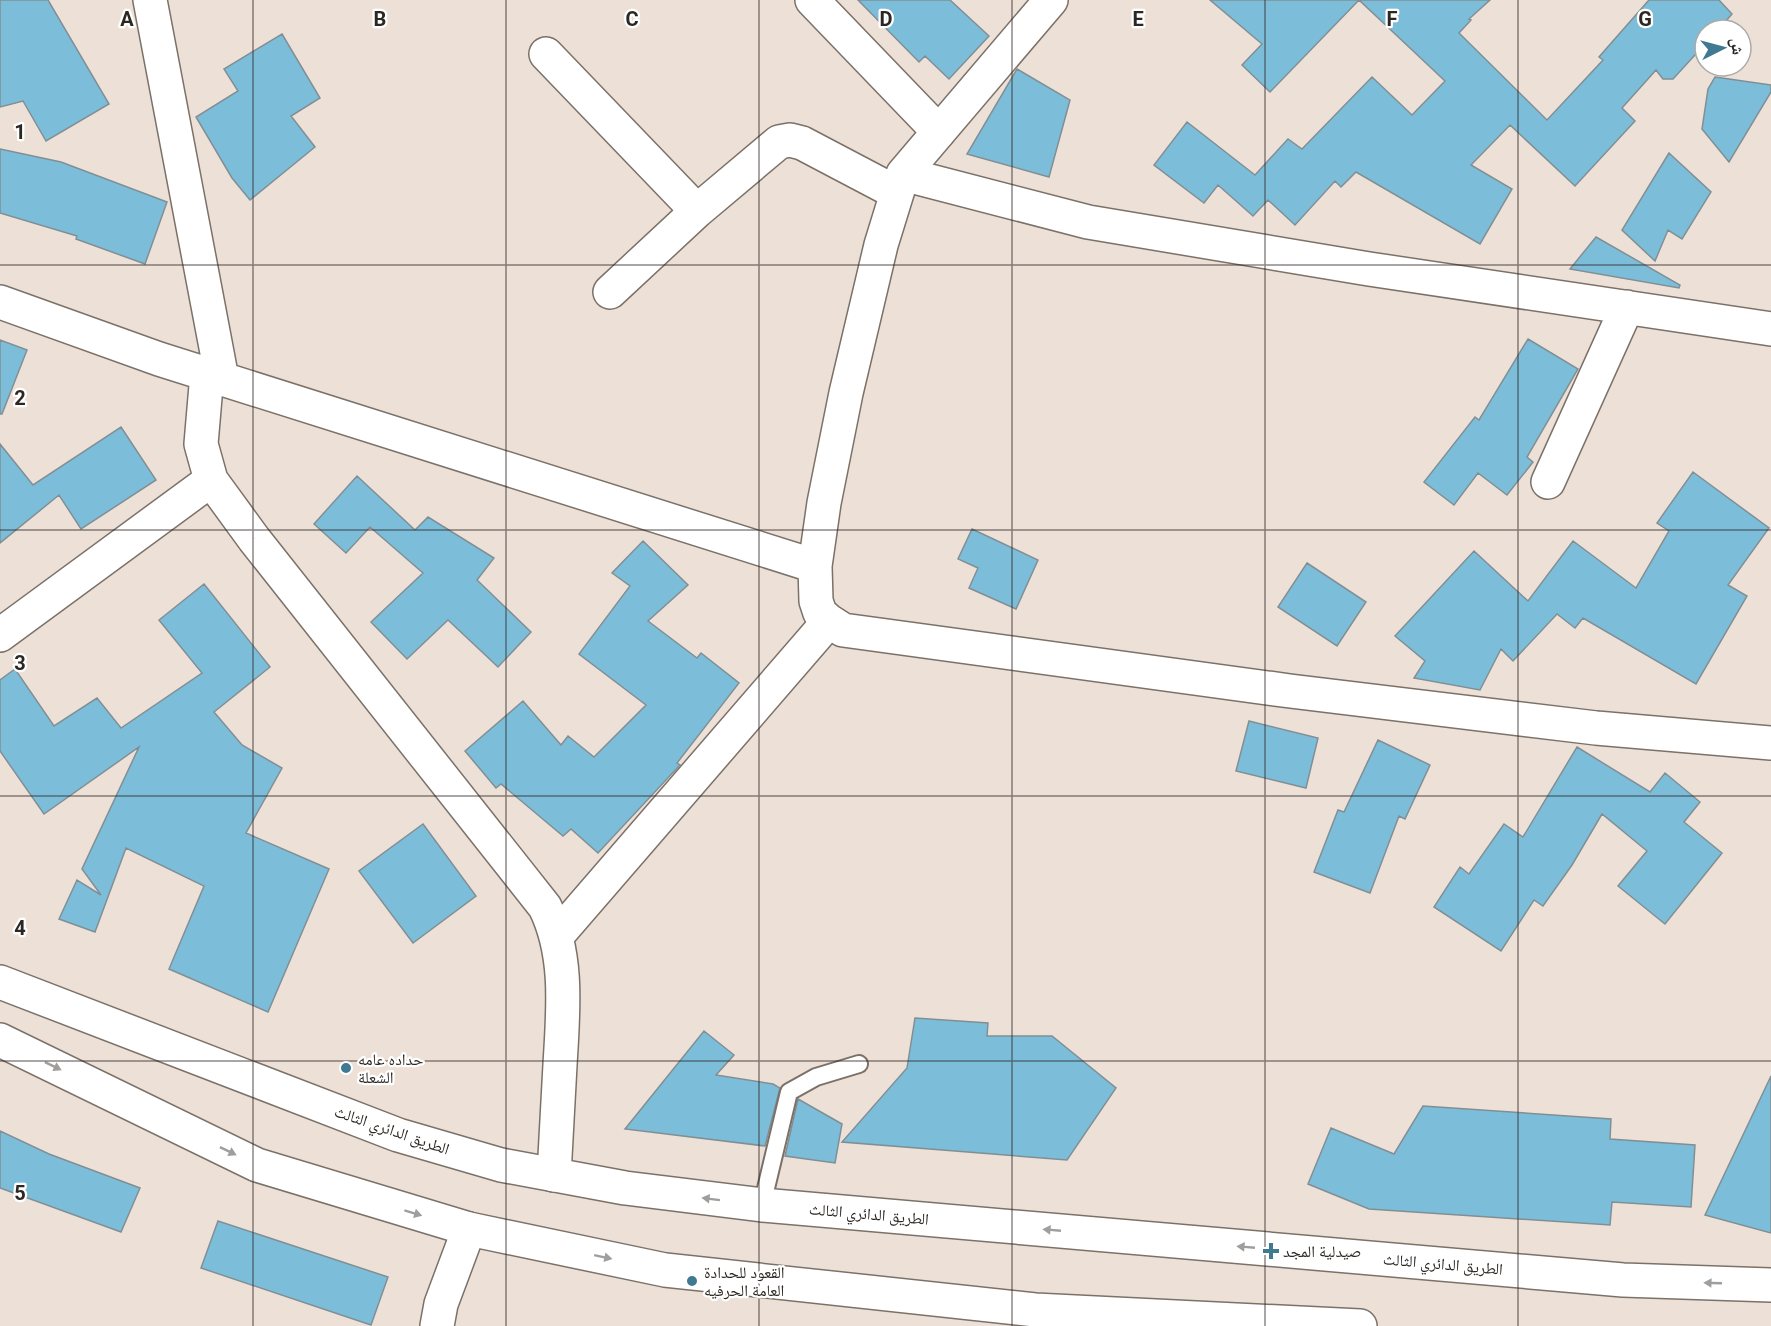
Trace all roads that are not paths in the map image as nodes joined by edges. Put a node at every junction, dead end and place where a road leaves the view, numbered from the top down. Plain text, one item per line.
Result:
1 (150, 0) edge
2 (812, 0) edge
3 (1051, 0) edge
4 (546, 54) dead end
5 (939, 132) junction
6 (900, 184) junction
7 (697, 211) junction
8 (610, 292) dead end
9 (0, 302) edge
10 (1626, 307) junction
11 (1771, 329) edge
12 (214, 377) junction
13 (211, 480) junction
14 (1548, 483) dead end
15 (815, 566) junction
16 (829, 621) junction
17 (0, 635) edge
18 (1771, 743) edge
19 (556, 937) junction
20 (0, 981) edge
21 (0, 1040) edge
22 (859, 1064) dead end
23 (554, 1175) junction
24 (762, 1205) junction
25 (469, 1229) junction
26 (1771, 1285) edge
27 (437, 1326) edge
28 (1360, 1326) edge

1 - 12 street
2 - 5 street
3 - 5 street
4 - 7 street
5 - 6 street
6 - 7 street
6 - 10 street
6 - 15 street
7 - 8 street
9 - 12 street
10 - 11 street
10 - 14 street
12 - 13 street
12 - 15 street
13 - 17 street
13 - 19 street
15 - 16 street
16 - 18 street
16 - 19 street
19 - 23 street
20 - 23 street, الطريق الدائري الثالث
21 -> 25 street
22 - 24 lane
24 -> 23 street, الطريق الدائري الثالث
26 -> 24 street, الطريق الدائري الثالث
25 - 27 street
25 -> 28 street

